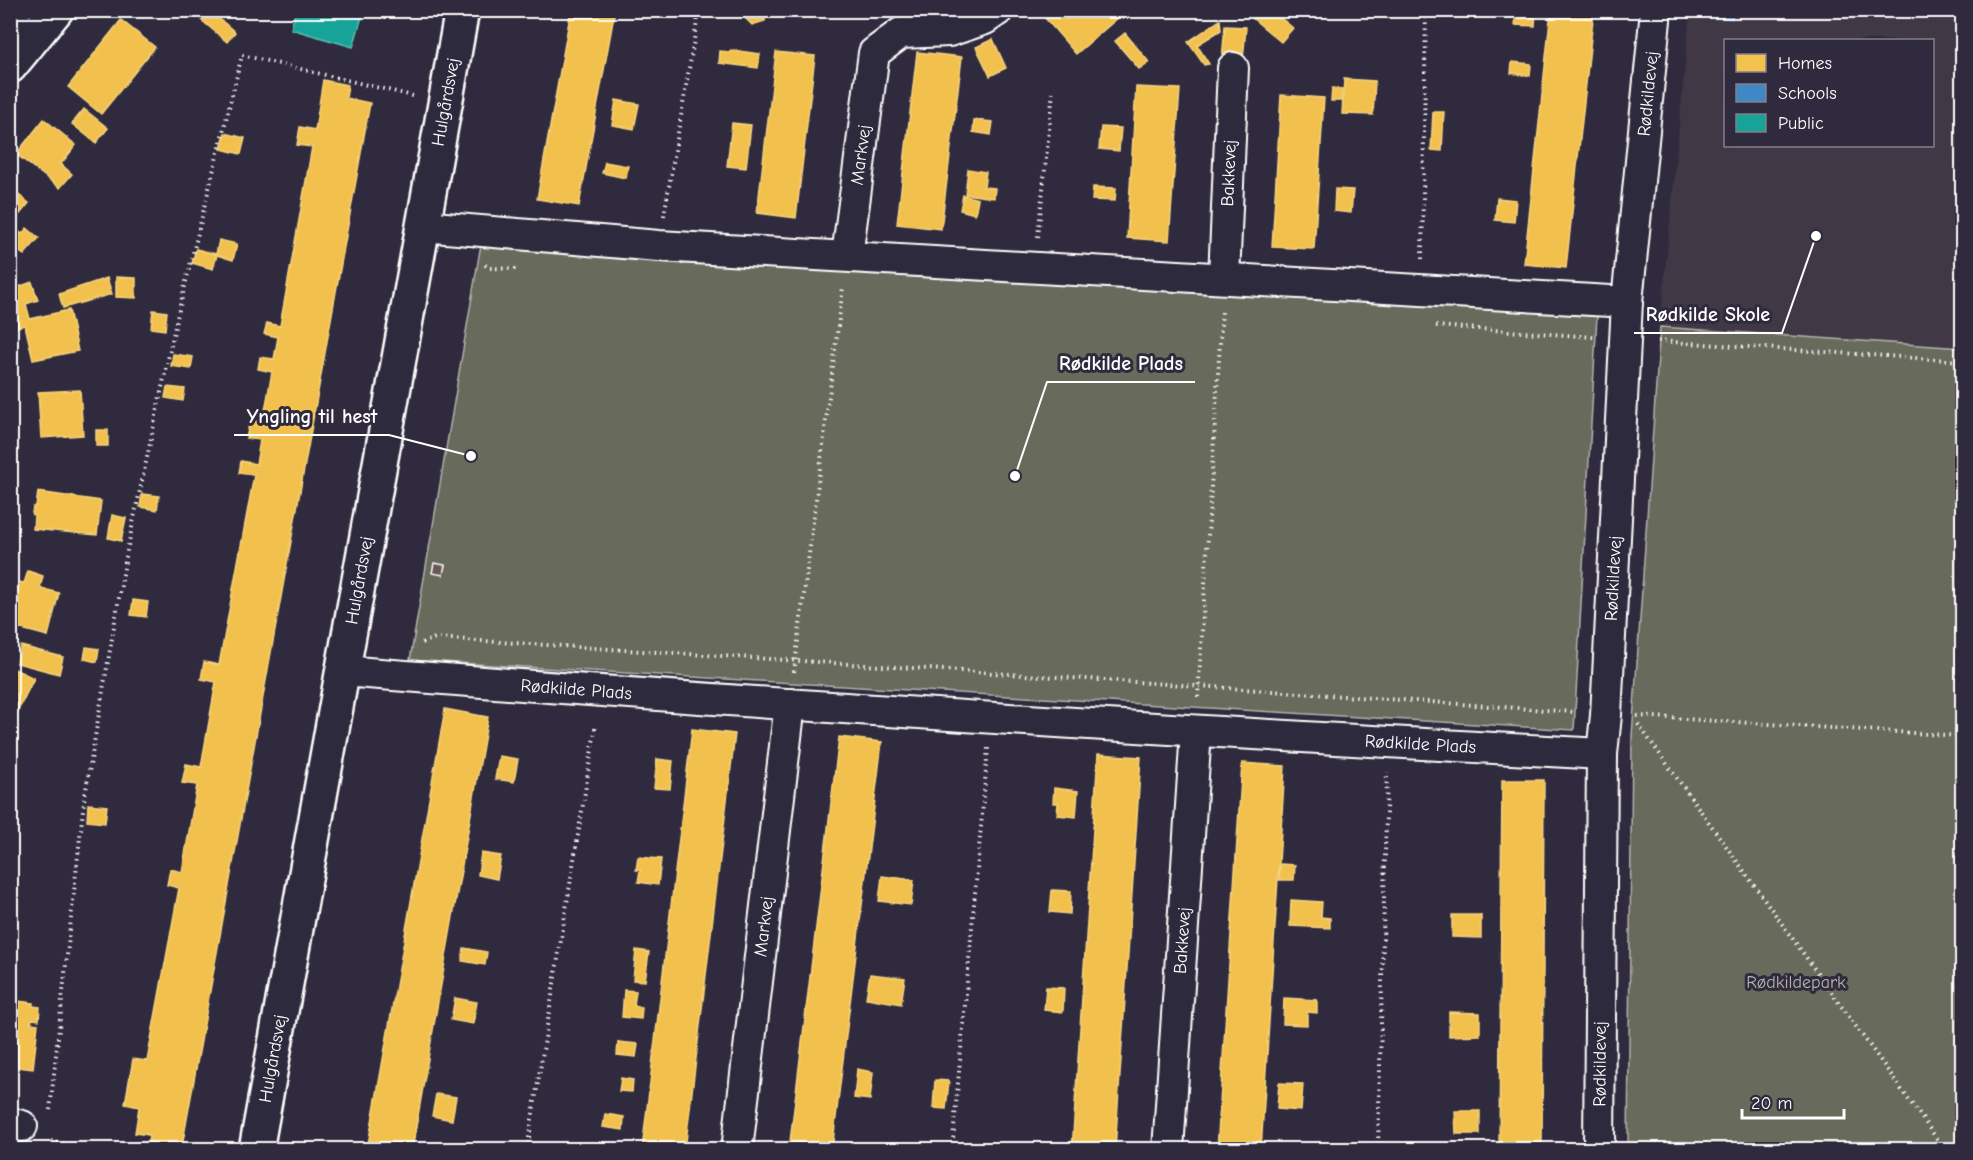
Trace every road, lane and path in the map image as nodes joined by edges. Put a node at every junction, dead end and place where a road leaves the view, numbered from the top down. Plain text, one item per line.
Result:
1 (14, 10) edge
2 (56, 10) edge
3 (462, 10) edge
4 (699, 10) edge
5 (998, 10) edge
6 (1426, 10) edge
7 (1656, 10) edge
8 (10, 15) edge
9 (10, 66) edge
10 (1233, 68) dead end
11 (1053, 92) dead end
12 (445, 104) junction
13 (422, 226) junction
14 (659, 246) junction
15 (847, 256) junction
16 (1035, 268) junction
17 (1224, 278) junction
18 (1422, 290) junction
19 (1627, 302) junction
20 (1625, 339) junction
21 (1962, 361) edge
22 (414, 645) dead end
23 (796, 661) junction
24 (343, 671) junction
25 (1199, 686) junction
26 (602, 692) junction
27 (790, 704) junction
28 (1606, 714) junction
29 (991, 717) junction
30 (1196, 731) junction
31 (1962, 736) edge
32 (1388, 742) junction
33 (1602, 753) junction
34 (50, 1117) dead end
35 (46, 1149) edge
36 (96, 1149) edge
37 (256, 1149) edge
38 (527, 1149) edge
39 (736, 1149) edge
40 (952, 1149) edge
41 (1168, 1149) edge
42 (1378, 1149) edge
43 (1599, 1149) edge
44 (1945, 1149) edge

1 - 8 main road
2 - 9 main road
3 - 12 main road, Hulgårdsvej
4 - 14 path
5 - 15 street, Markvej
6 - 18 path
7 - 19 street, Rødkildevej
10 - 17 street, Bakkevej
11 - 16 path
12 - 13 main road, Hulgårdsvej
12 - 34 path
13 - 14 street
13 - 24 main road, Hulgårdsvej
14 - 15 street
15 - 16 street
15 - 23 path
16 - 17 street
17 - 18 street
17 - 25 path
18 - 19 street
19 - 20 street, Rødkildevej
20 - 21 path
20 - 28 street, Rødkildevej
22 - 23 path
23 - 25 path
23 - 27 path
24 - 26 street, Rødkilde Plads
24 - 37 main road, Hulgårdsvej
25 - 28 path
25 - 30 path
26 - 27 street, Rødkilde Plads
26 - 38 path
27 - 29 street, Rødkilde Plads
27 - 39 street, Markvej
28 - 33 street, Rødkildevej
29 - 30 street, Rødkilde Plads
29 - 40 path
30 - 32 street, Rødkilde Plads
30 - 41 street, Bakkevej
31 - 44 path
32 - 33 street, Rødkilde Plads
32 - 42 path
33 - 43 street, Rødkildevej
35 - 36 path

